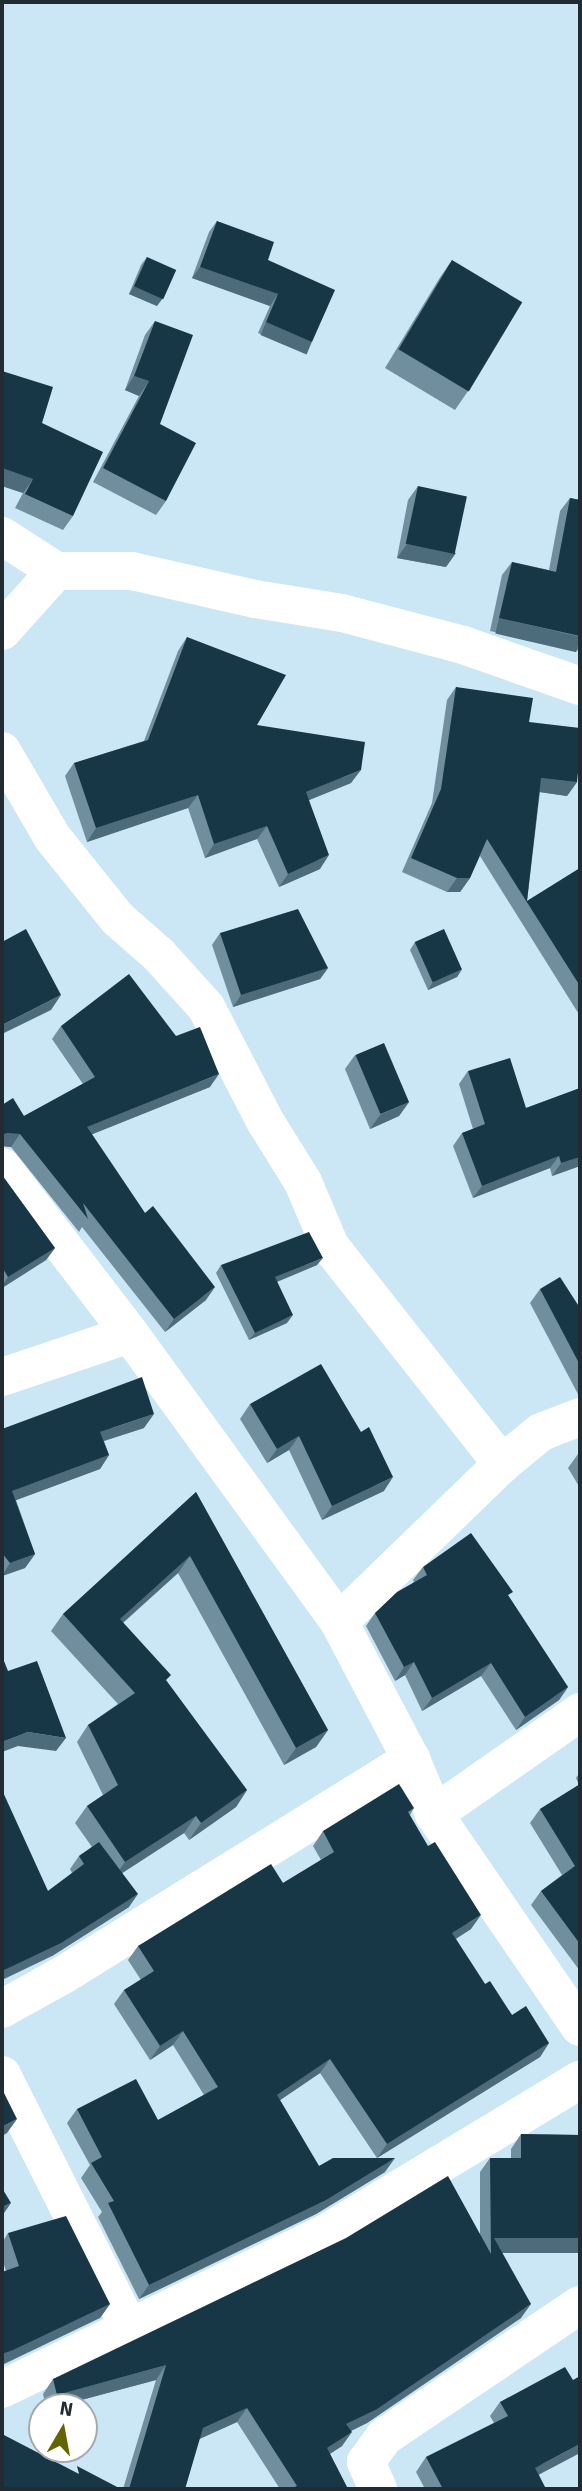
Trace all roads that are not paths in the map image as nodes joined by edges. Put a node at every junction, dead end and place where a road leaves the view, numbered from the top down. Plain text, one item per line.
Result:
1 (2, 536) edge
2 (57, 571) junction
3 (2, 631) edge
4 (580, 686) edge
5 (2, 751) edge
6 (2, 1167) edge
7 (130, 1334) junction
8 (2, 1377) edge
9 (580, 1417) edge
10 (502, 1464) junction
11 (339, 1622) junction
12 (580, 1712) edge
13 (411, 1759) junction
14 (434, 1814) junction
15 (575, 2007) edge
16 (2, 2009) edge
17 (2, 2075) edge
18 (580, 2080) edge
19 (580, 2305) edge
20 (129, 2327) junction
21 (2, 2389) edge
22 (378, 2489) edge

1 - 2 street
2 - 3 street
2 - 4 street
5 - 10 street
6 - 7 street
7 - 8 street
7 - 11 street
9 - 10 street
10 - 11 street
11 - 13 street
12 - 14 street
13 - 14 street
13 - 16 street
14 - 15 street
17 - 20 street
18 - 20 street
19 - 22 street
20 - 21 street

